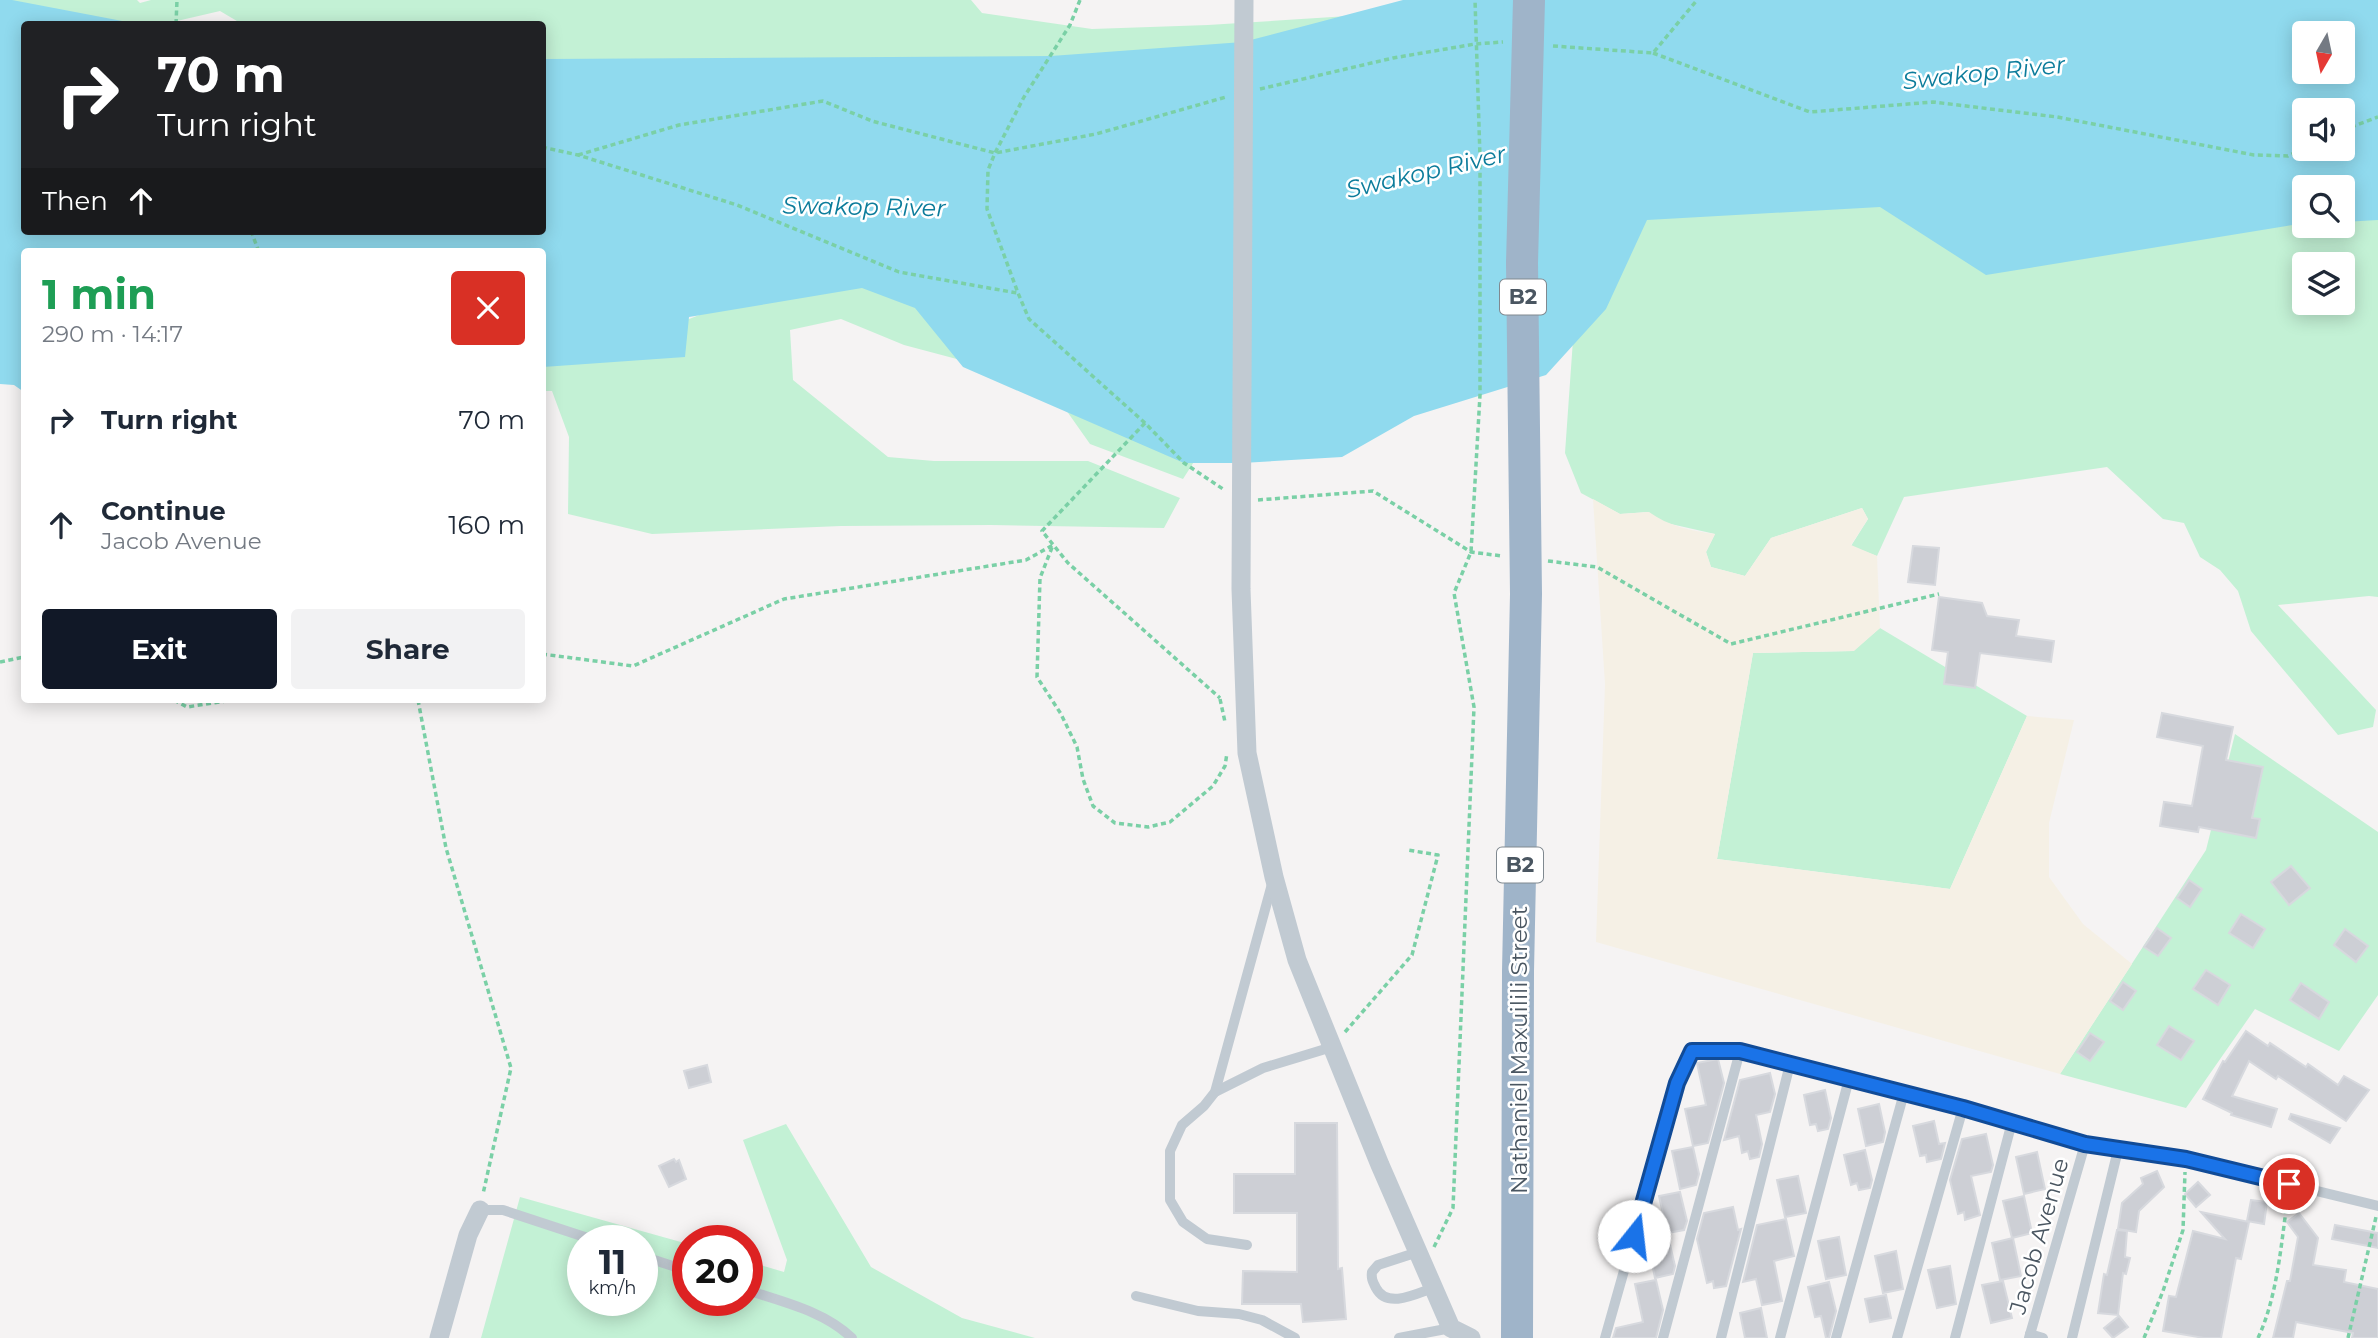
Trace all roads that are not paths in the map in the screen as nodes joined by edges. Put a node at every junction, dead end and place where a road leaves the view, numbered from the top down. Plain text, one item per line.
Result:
1 (1244, 0) edge
2 (1529, 0) edge
3 (1274, 877) junction
4 (1332, 1046) junction
5 (1740, 1051) junction
6 (1790, 1063) junction
7 (1849, 1079) junction
8 (1215, 1092) junction
9 (1904, 1093) junction
10 (1963, 1108) junction
11 (2012, 1122) junction
12 (2085, 1144) junction
13 (2118, 1150) junction
14 (2378, 1208) edge
15 (480, 1210) joint
16 (567, 1231) edge
17 (1247, 1245) dead end
18 (1421, 1260) junction
19 (1433, 1288) junction
20 (763, 1295) edge
21 (1136, 1296) dead end
22 (1451, 1328) junction
23 (2029, 1336) edge
24 (439, 1338) edge
25 (852, 1338) edge
26 (1295, 1338) edge
27 (1399, 1338) edge
28 (1471, 1338) edge
29 (1517, 1338) edge
30 (1605, 1338) edge
31 (1663, 1338) edge
32 (1721, 1338) edge
33 (1780, 1338) edge
34 (1836, 1338) edge
35 (1897, 1338) edge
36 (1955, 1338) edge
37 (2043, 1338) edge
38 (2072, 1338) edge

1 - 3 street
2 - 29 highway, Nathaniel Maxuilili Street / B2
3 - 4 street
3 - 8 lane
4 - 8 lane
4 - 18 street
5 - 6 lane
5 - 30 lane
5 - 31 lane
6 - 7 lane
6 - 32 lane
7 - 9 lane
7 - 33 lane
8 - 17 lane
9 - 10 lane
9 - 34 lane
10 - 11 lane
10 - 35 lane
11 - 12 lane
11 - 36 lane
12 - 13 lane
12 - 23 lane, Jacob Avenue
13 - 14 lane
13 - 38 lane
15 - 16 lane
15 - 24 street
18 - 19 street
18 - 19 lane
19 - 22 street
20 - 25 lane
21 - 26 lane
22 - 27 lane
22 - 28 street
23 - 37 lane

